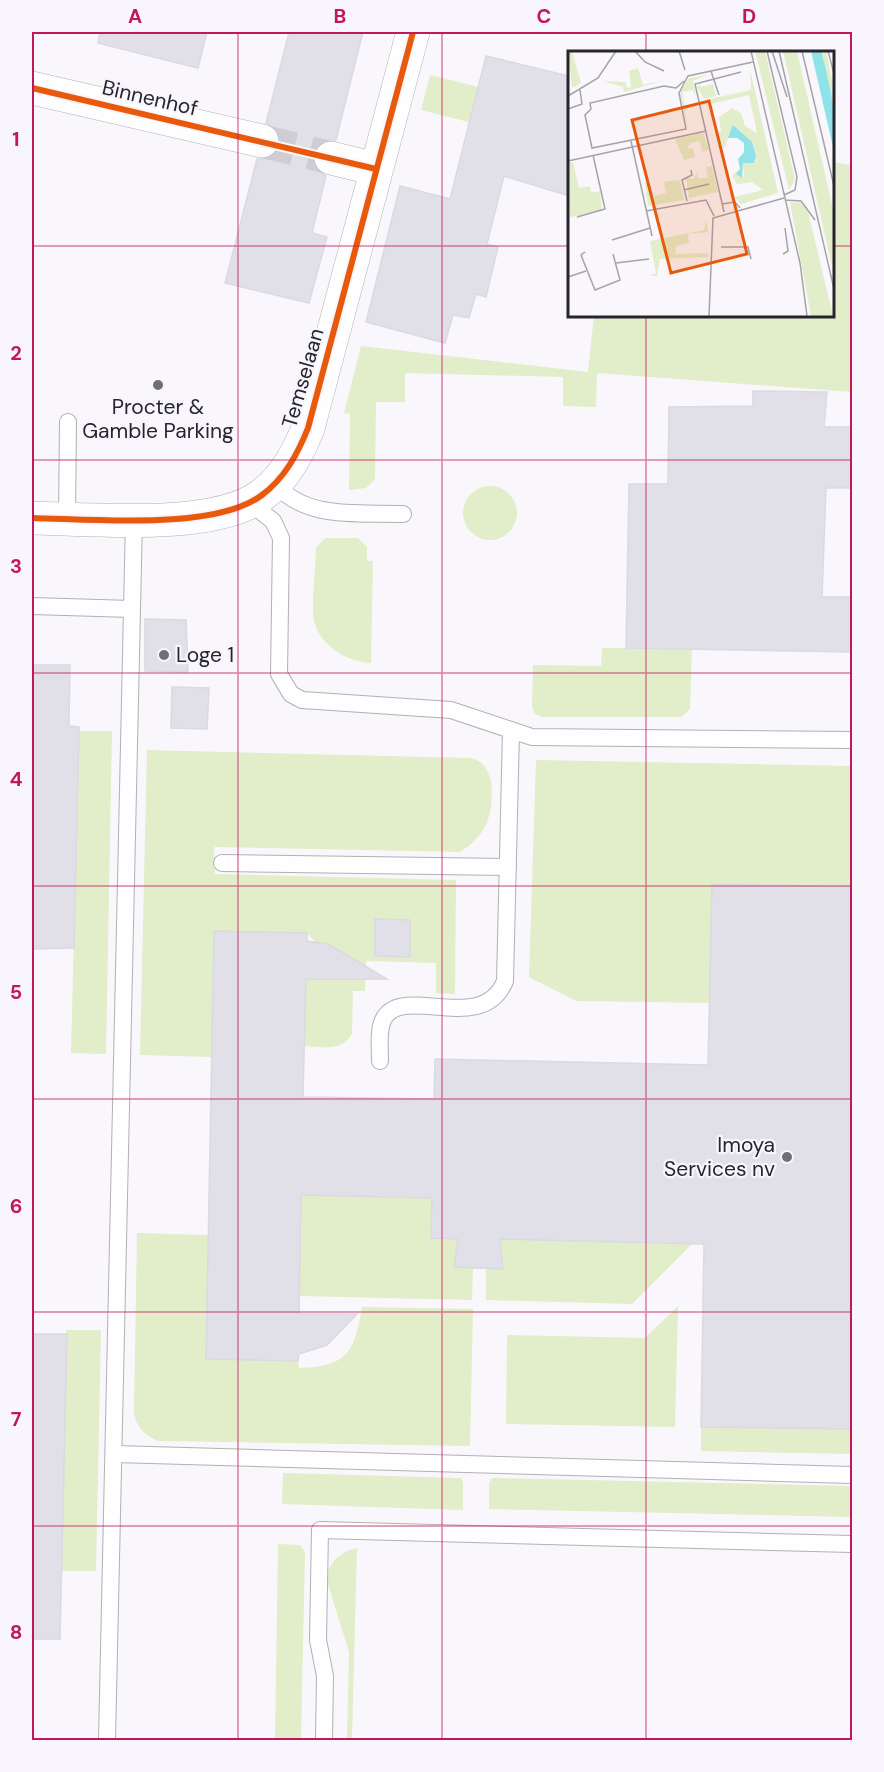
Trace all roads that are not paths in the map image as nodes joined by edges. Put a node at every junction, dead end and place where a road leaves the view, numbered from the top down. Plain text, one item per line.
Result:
1 (413, 32) edge
2 (32, 88) edge
3 (262, 141) tunnel mouth
4 (331, 158) tunnel mouth
5 (376, 169) junction
6 (69, 422) dead end
7 (275, 483) junction
8 (250, 502) junction
9 (404, 514) dead end
10 (32, 518) edge
11 (67, 518) junction
12 (134, 519) junction
13 (32, 606) edge
14 (132, 609) junction
15 (511, 731) junction
16 (852, 740) edge
17 (222, 862) dead end
18 (508, 867) junction
19 (380, 1061) dead end
20 (115, 1454) junction
21 (852, 1475) edge
22 (852, 1544) edge
23 (107, 1740) edge
24 (324, 1740) edge

1 - 5 street, Temselaan
2 - 3 street, Binnenhof
4 - 5 street
5 - 7 street, Temselaan
6 - 11 lane
7 - 8 street, Temselaan
7 - 9 lane
8 - 12 street, Temselaan
8 - 15 lane
10 - 11 street, Temselaan
11 - 12 street, Temselaan
12 - 14 lane
13 - 14 lane
14 - 20 lane
15 - 16 lane
15 - 18 lane
17 - 18 lane
18 - 19 lane
20 - 21 lane
20 - 23 lane
22 - 24 lane

